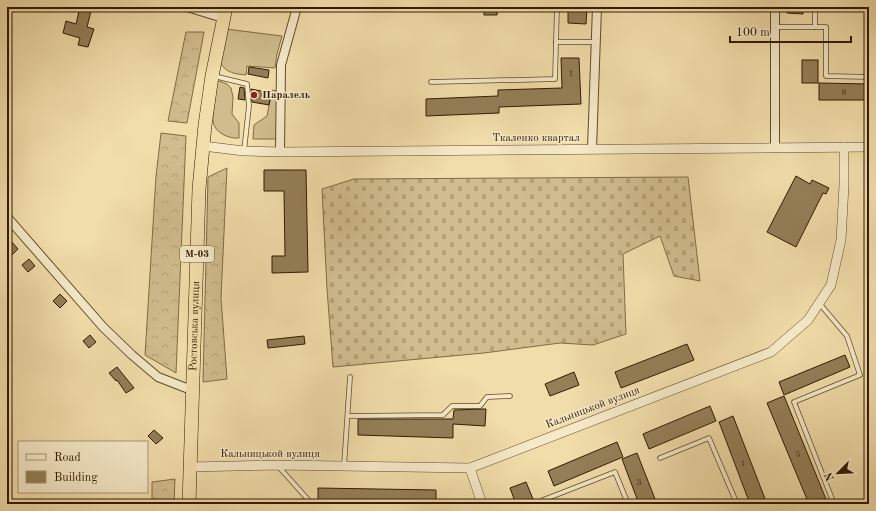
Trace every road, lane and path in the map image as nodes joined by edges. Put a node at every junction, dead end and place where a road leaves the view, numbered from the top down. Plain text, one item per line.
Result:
1 (187, 7) edge
2 (297, 7) edge
3 (557, 7) edge
4 (597, 7) edge
5 (775, 7) edge
6 (815, 7) edge
7 (224, 12) edge
8 (775, 27) junction
9 (815, 27) junction
10 (556, 42) junction
11 (596, 42) junction
12 (212, 76) junction
13 (869, 77) edge
14 (431, 82) dead end
15 (203, 146) junction
16 (844, 147) junction
17 (869, 147) edge
18 (775, 148) junction
19 (592, 150) junction
20 (244, 152) junction
21 (280, 152) junction
22 (7, 217) edge
23 (819, 303) junction
24 (350, 377) dead end
25 (194, 391) junction
26 (510, 396) dead end
27 (348, 416) junction
28 (660, 458) dead end
29 (277, 465) junction
30 (344, 466) junction
31 (190, 467) junction
32 (470, 468) junction
33 (189, 504) edge
34 (312, 504) edge
35 (482, 504) edge
36 (545, 504) edge
37 (628, 504) edge
38 (737, 504) edge
39 (834, 504) edge

1 - 7 street
2 - 21 street
3 - 10 lane
4 - 11 street
5 - 8 street
6 - 9 lane
7 - 12 highway, Ростовська вулиця / М-03
8 - 9 lane
8 - 18 street
9 - 13 lane
10 - 11 lane
10 - 14 lane
11 - 19 street
12 - 15 highway, Ростовська вулиця / М-03
12 - 20 lane
15 - 20 street, Ткаленко квартал
15 - 25 highway, Ростовська вулиця / М-03
16 - 17 street, Ткаленко квартал
16 - 18 street, Ткаленко квартал
16 - 23 street, Кальницькой вулиця
18 - 19 street, Ткаленко квартал
19 - 21 street, Ткаленко квартал
20 - 21 street, Ткаленко квартал
22 - 25 street
23 - 32 street, Кальницькой вулиця
23 - 39 lane
24 - 27 lane
25 - 31 highway, Ростовська вулиця / М-03
26 - 27 lane
27 - 30 lane
28 - 38 lane
29 - 30 street, Кальницькой вулиця
29 - 31 street, Кальницькой вулиця
29 - 34 lane
30 - 32 street, Кальницькой вулиця
31 - 33 highway, Ростовська вулиця / М-03
32 - 35 street
36 - 37 lane

